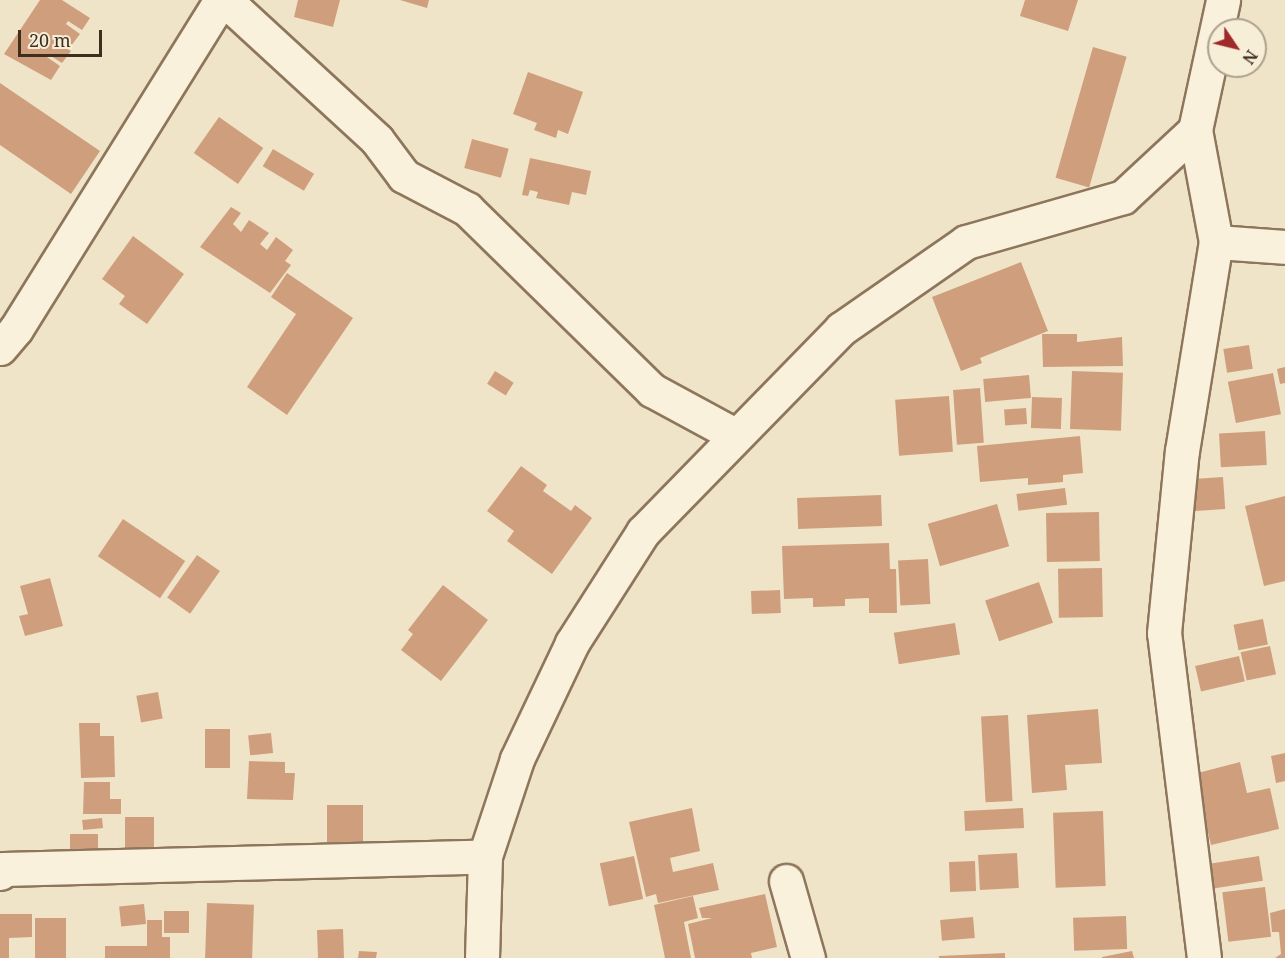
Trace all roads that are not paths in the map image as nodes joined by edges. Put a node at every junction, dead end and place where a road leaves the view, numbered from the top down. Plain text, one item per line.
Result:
1 (223, 0) edge
2 (1223, 0) edge
3 (1195, 130) junction
4 (1216, 242) junction
5 (1285, 247) edge
6 (0, 348) edge
7 (735, 435) junction
8 (485, 856) junction
9 (0, 873) edge
10 (786, 880) dead end
11 (482, 958) edge
12 (808, 958) edge
13 (1204, 958) edge

1 - 6 street
1 - 7 street
2 - 3 street
3 - 4 street
3 - 7 street
4 - 5 street
4 - 13 street
7 - 8 street
8 - 9 street
8 - 11 street
10 - 12 street

